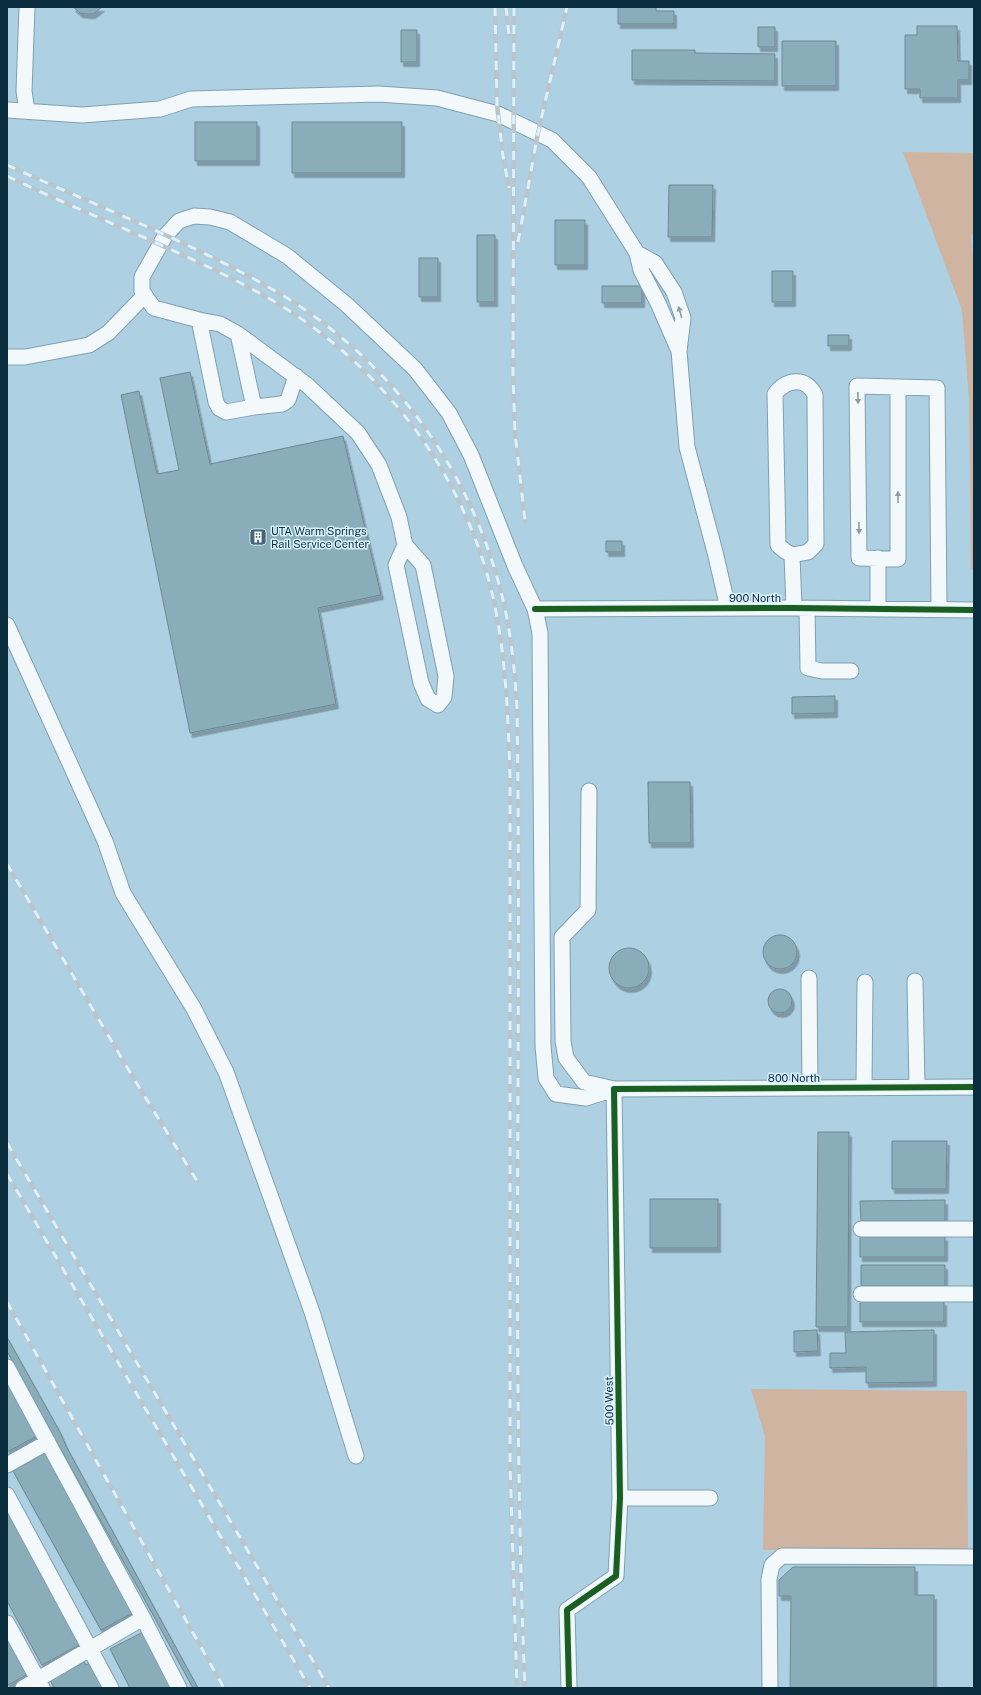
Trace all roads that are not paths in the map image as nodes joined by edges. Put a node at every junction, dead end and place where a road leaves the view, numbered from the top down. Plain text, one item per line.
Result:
1 (27, 7) edge
2 (7, 110) edge
3 (27, 111) junction
4 (144, 295) junction
5 (199, 320) junction
6 (238, 334) junction
7 (7, 357) edge
8 (296, 376) junction
9 (898, 387) junction
10 (254, 407) junction
11 (405, 545) junction
12 (792, 555) junction
13 (878, 558) junction
14 (728, 608) junction
15 (800, 608) junction
16 (535, 609) junction
17 (878, 609) junction
18 (940, 609) junction
19 (974, 610) edge
20 (7, 625) edge
21 (851, 672) dead end
22 (589, 791) dead end
23 (809, 978) dead end
24 (915, 981) dead end
25 (865, 982) dead end
26 (864, 1087) junction
27 (916, 1087) junction
28 (974, 1087) edge
29 (810, 1088) junction
30 (614, 1089) junction
31 (974, 1228) edge
32 (861, 1229) dead end
33 (861, 1294) dead end
34 (974, 1294) edge
35 (7, 1367) edge
36 (48, 1442) junction
37 (356, 1456) dead end
38 (7, 1465) edge
39 (7, 1495) edge
40 (620, 1498) junction
41 (710, 1498) dead end
42 (974, 1557) edge
43 (144, 1618) junction
44 (7, 1623) edge
45 (90, 1650) junction
46 (40, 1684) edge
47 (23, 1688) edge
48 (111, 1688) edge
49 (179, 1688) edge
50 (569, 1688) edge
51 (770, 1688) edge

1 - 3 street
2 - 3 street
3 - 14 street
4 - 5 street
4 - 7 street
4 - 16 street
5 - 6 street
5 - 10 street
6 - 8 street
6 - 10 street
8 - 10 street
8 - 11 street
13 -> 9 street
9 -> 13 street
9 - 18 street
11 - 11 street
12 - 12 street
12 - 15 street
13 - 17 street
14 - 15 street, 900 North
14 - 16 street, 900 North
15 - 17 street, 900 North
15 - 21 street
16 - 30 street
17 - 18 street, 900 North
18 - 19 street, 900 North
20 - 37 street
22 - 30 street
23 - 29 street
24 - 27 street
25 - 26 street
26 - 27 street, 800 North
26 - 29 street, 800 North
27 - 28 street, 800 North
29 - 30 street, 800 North
30 - 40 street, 500 West
31 - 32 street
33 - 34 street
35 - 36 street
36 - 38 street
36 - 43 street
39 - 45 street
40 - 41 street
40 - 50 street, 500 West
42 - 51 street
43 - 45 street
43 - 49 street
44 - 46 street
45 - 46 street
45 - 48 street
46 - 47 street

